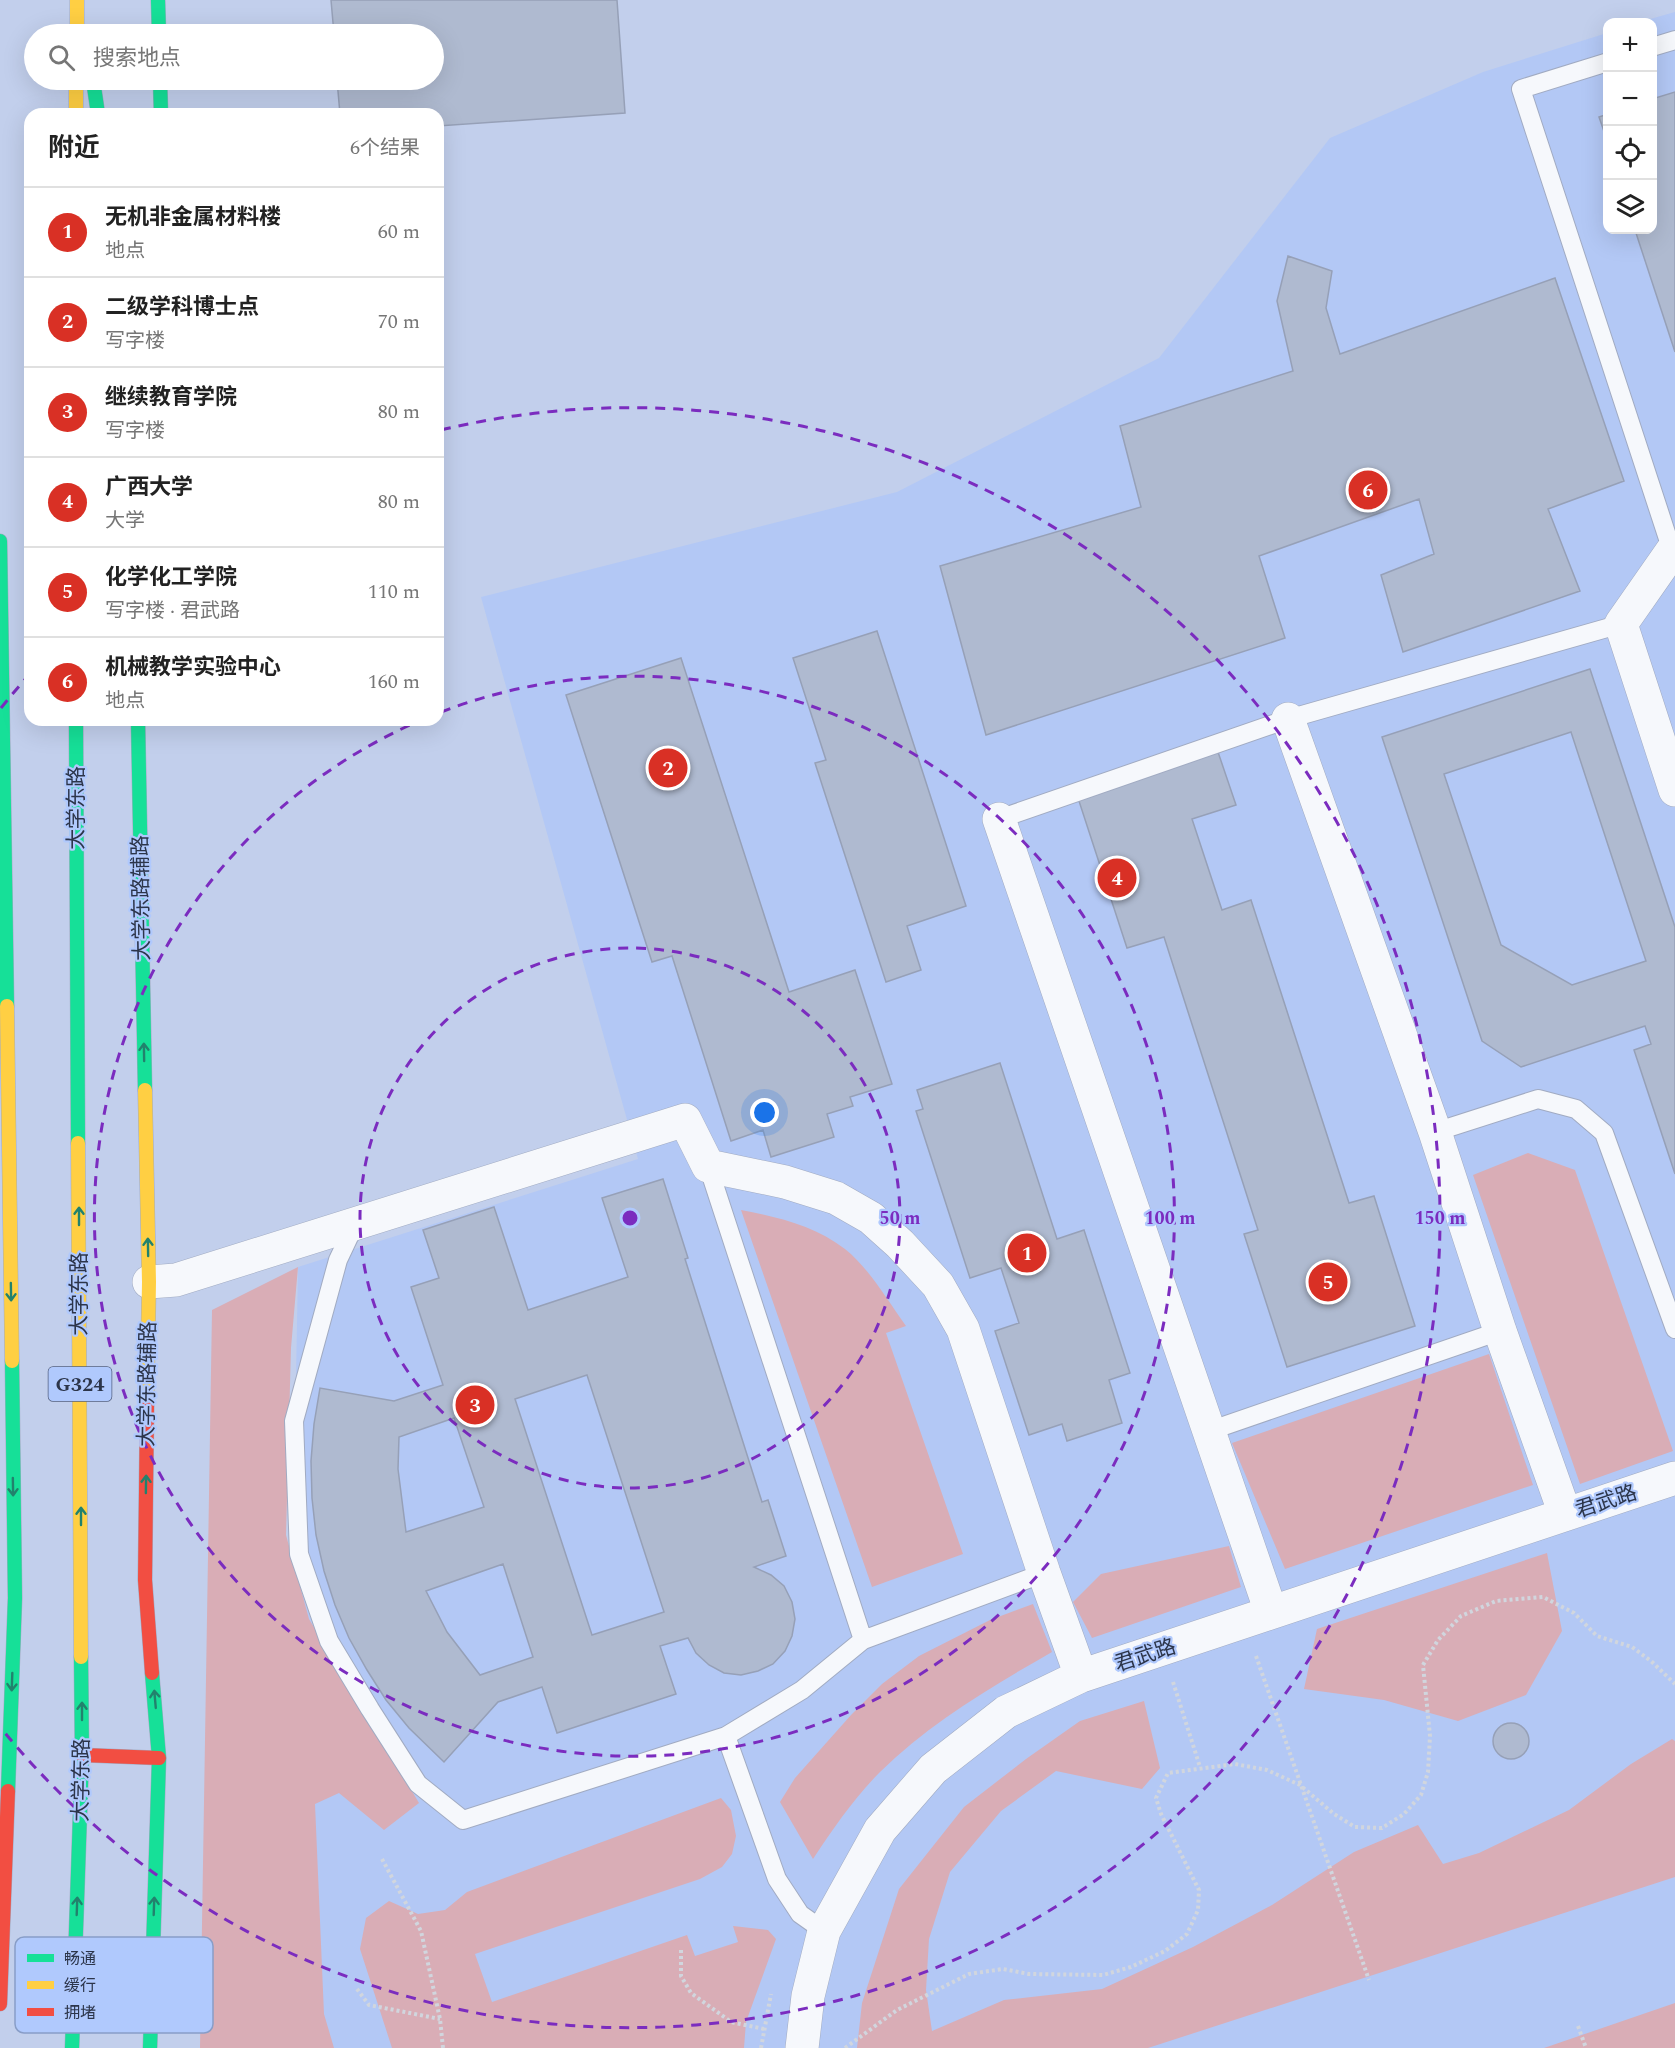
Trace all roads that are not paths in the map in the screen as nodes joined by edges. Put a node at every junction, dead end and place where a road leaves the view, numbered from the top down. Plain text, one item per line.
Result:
1 (79, 0) edge
2 (158, 0) edge
3 (77, 24) edge
4 (84, 24) edge
5 (159, 24) edge
6 (1675, 40) edge
7 (1657, 46) edge
8 (1603, 64) edge
9 (76, 90) edge
10 (94, 90) edge
11 (160, 90) edge
12 (76, 108) edge
13 (97, 108) edge
14 (161, 108) edge
15 (0, 541) edge
16 (1674, 550) edge
17 (1621, 624) junction
18 (1288, 719) junction
19 (76, 726) edge
20 (138, 726) edge
21 (1675, 790) edge
22 (999, 819) joint
23 (1435, 1132) junction
24 (708, 1166) junction
25 (356, 1222) junction
26 (149, 1282) junction
27 (1675, 1329) edge
28 (1500, 1331) junction
29 (1209, 1431) junction
30 (1675, 1478) edge
31 (1565, 1514) junction
32 (1044, 1573) junction
33 (1272, 1612) junction
34 (863, 1640) junction
35 (1081, 1676) junction
36 (726, 1736) junction
37 (82, 1755) junction
38 (159, 1758) junction
39 (824, 1931) junction
40 (76, 1937) edge
41 (153, 1937) edge
42 (1, 1961) edge
43 (0, 2004) edge
44 (73, 2033) edge
45 (150, 2033) edge
46 (72, 2048) edge
47 (150, 2048) edge
48 (802, 2048) edge

1 - 3 main road
1 - 4 main road
2 - 5 main road
6 - 7 lane
8 - 16 lane
9 - 12 main road
10 - 13 main road
11 - 14 main road
15 -> 42 main road
16 - 17 street
17 - 18 lane
17 - 21 street
18 - 22 lane
18 - 23 street
37 -> 19 main road, 大学东路 / G324
26 -> 20 main road, 大学东路辅路
22 - 29 street
23 - 27 lane
23 - 28 street
24 - 25 street
24 - 32 street
24 - 34 lane
25 - 26 street
25 - 36 lane
38 -> 26 main road, 大学东路辅路
28 - 29 lane
28 - 31 street
29 - 33 street
30 - 31 street, 君武路
31 - 33 street, 君武路
32 - 34 lane
32 - 35 street
33 - 35 street, 君武路
34 - 36 lane
35 - 39 street, 君武路
36 - 39 lane
37 - 38 main road
40 -> 37 main road, 大学东路 / G324
41 -> 38 main road, 大学东路辅路
39 - 48 street, 君武路
42 - 43 main road
46 -> 44 main road, 大学东路 / G324
47 -> 45 main road, 大学东路辅路

